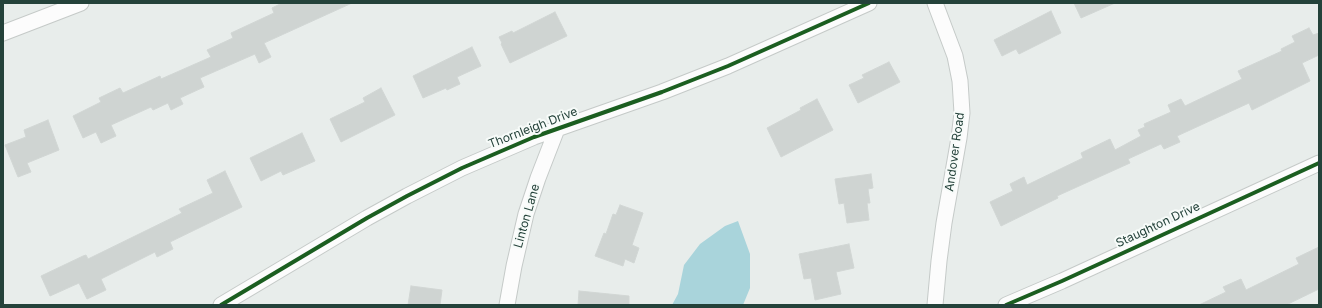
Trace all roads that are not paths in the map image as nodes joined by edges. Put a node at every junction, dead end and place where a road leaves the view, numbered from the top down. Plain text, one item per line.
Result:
1 (81, 3) edge
2 (869, 3) edge
3 (935, 3) edge
4 (3, 33) edge
5 (557, 129) junction
6 (1319, 162) edge
7 (221, 305) edge
8 (507, 305) edge
9 (935, 305) edge
10 (1006, 305) edge

1 - 4 street
2 - 5 street, Thornleigh Drive
3 - 9 street, Andover Road
5 - 7 street, Thornleigh Drive
5 - 8 street, Linton Lane
6 - 10 street, Staughton Drive

